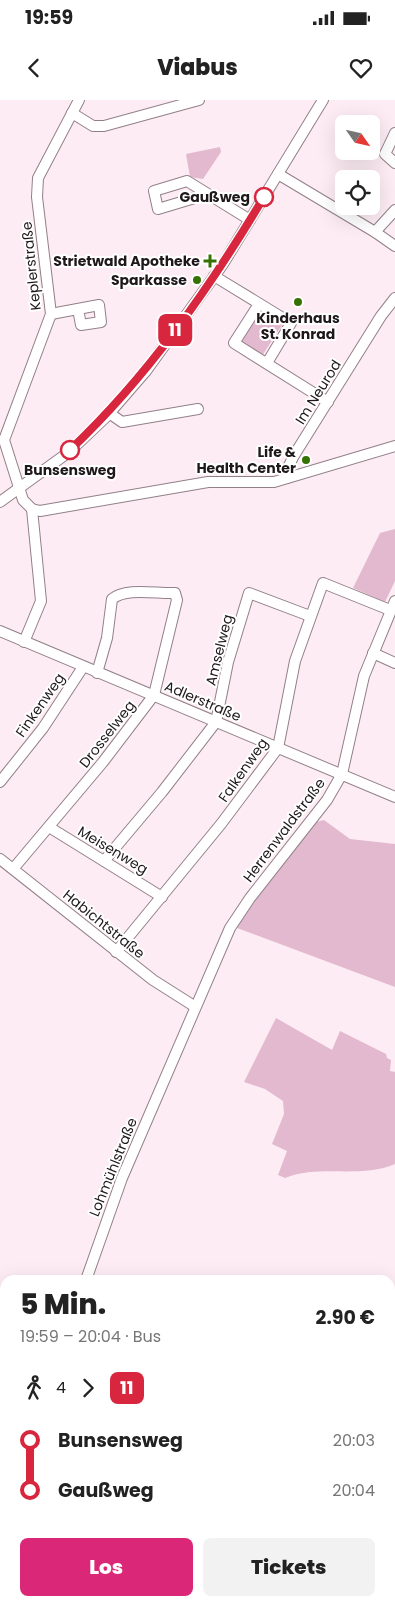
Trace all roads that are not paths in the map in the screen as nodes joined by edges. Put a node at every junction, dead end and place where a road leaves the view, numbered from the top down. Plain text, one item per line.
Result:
1 (79, 100) edge
2 (199, 100) edge
3 (323, 100) edge
4 (72, 113) junction
5 (395, 133) edge
6 (395, 163) edge
7 (278, 174) junction
8 (208, 194) junction
9 (395, 210) edge
10 (250, 220) junction
11 (375, 232) junction
12 (395, 246) edge
13 (214, 276) junction
14 (395, 298) edge
15 (259, 304) junction
16 (78, 309) dead end
17 (51, 314) junction
18 (267, 363) junction
19 (328, 402) junction
20 (198, 409) dead end
21 (109, 413) junction
22 (2, 441) edge
23 (395, 446) edge
24 (288, 478) junction
25 (19, 489) junction
26 (0, 502) edge
27 (32, 509) junction
28 (393, 605) edge
29 (310, 616) junction
30 (0, 632) edge
31 (24, 642) junction
32 (373, 653) junction
33 (395, 663) edge
34 (83, 667) junction
35 (97, 673) junction
36 (154, 695) junction
37 (216, 722) junction
38 (278, 748) junction
39 (342, 774) junction
40 (0, 782) edge
41 (395, 797) edge
42 (49, 827) junction
43 (0, 859) edge
44 (104, 861) junction
45 (13, 869) junction
46 (162, 897) junction
47 (116, 952) junction
48 (194, 1006) junction
49 (170, 1065) joint
50 (88, 1275) edge

1 - 4 street, Keplerstraße
2 - 4 street
3 - 7 street
4 - 17 street, Keplerstraße
5 - 6 street
7 - 10 street
7 - 11 street
8 - 8 street
8 - 10 street
9 - 11 street
10 - 13 street
11 - 12 street
13 - 15 street
13 - 21 street
14 - 19 street, Im Neurod
15 - 18 street
15 - 18 street
16 - 17 street
17 - 22 street, Keplerstraße
18 - 19 street
19 - 24 street, Im Neurod
20 - 21 street
21 - 25 street
22 - 25 street, Keplerstraße
23 - 24 street
24 - 27 street
25 - 26 street
25 - 27 street, Keplerstraße
27 - 31 street
28 - 29 street, Falkenweg
28 - 32 street, Herrenwaldstraße
29 - 37 street, Amselweg
29 - 38 street, Falkenweg
30 - 31 street, Adlerstraße
31 - 34 street, Adlerstraße
32 - 33 street
32 - 39 street, Herrenwaldstraße
34 - 35 street, Adlerstraße
34 - 40 street, Finkenweg
35 - 36 street, Adlerstraße
35 - 36 street, Drosselweg
36 - 37 street, Adlerstraße
36 - 42 street, Drosselweg
37 - 38 street, Adlerstraße
37 - 44 street, Amselweg
38 - 39 street, Adlerstraße
38 - 46 street, Falkenweg
39 - 41 street, Adlerstraße
39 - 48 street, Herrenwaldstraße
42 - 44 street, Meisenweg
42 - 45 street, Drosselweg
43 - 45 street, Habichtstraße
44 - 46 street, Meisenweg
45 - 47 street, Habichtstraße
46 - 47 street, Falkenweg
47 - 48 street, Habichtstraße
48 - 49 street, Herrenwaldstraße
49 - 50 street, Lohmühlstraße

